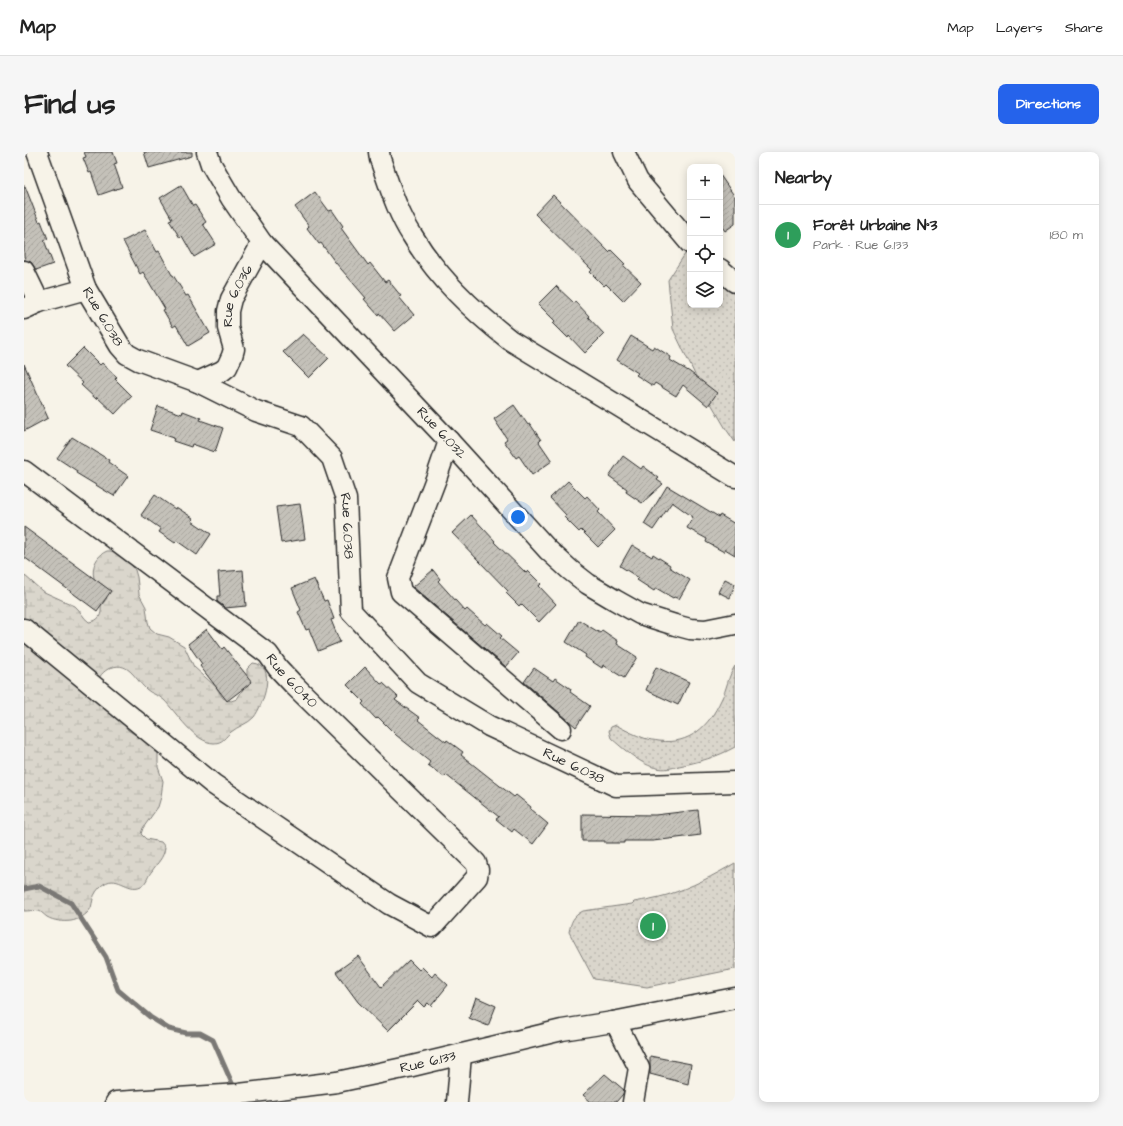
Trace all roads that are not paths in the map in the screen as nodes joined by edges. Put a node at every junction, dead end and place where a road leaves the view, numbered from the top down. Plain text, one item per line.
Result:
1 (37, 152) edge
2 (207, 152) edge
3 (379, 152) edge
4 (624, 152) edge
5 (687, 239) edge
6 (262, 243) junction
7 (24, 271) edge
8 (723, 272) edge
9 (735, 282) edge
10 (86, 289) junction
11 (32, 305) edge
12 (198, 382) junction
13 (449, 441) junction
14 (24, 471) edge
15 (735, 476) edge
16 (735, 624) edge
17 (24, 629) edge
18 (561, 729) dead end
19 (735, 782) edge
20 (735, 998) edge
21 (613, 1022) junction
22 (461, 1055) junction
23 (238, 1098) edge
24 (116, 1102) edge
25 (457, 1102) edge
26 (634, 1102) edge

1 - 10 street, Rue 6.038
2 - 6 street, Rue 6.032
3 - 15 street
4 - 5 street
6 - 12 street, Rue 6.036
6 - 13 street, Rue 6.032
7 - 11 street
8 - 9 street
10 - 11 street
10 - 12 street, Rue 6.038
12 - 19 street, Rue 6.038
13 - 16 street, Rue 6.032
13 - 18 street
14 - 17 street, Rue 6.040
20 - 21 street, Rue 6.133
21 - 22 street, Rue 6.133
21 - 26 street
22 - 23 street, Rue 6.133
22 - 25 street
23 - 24 street, Rue 6.133

